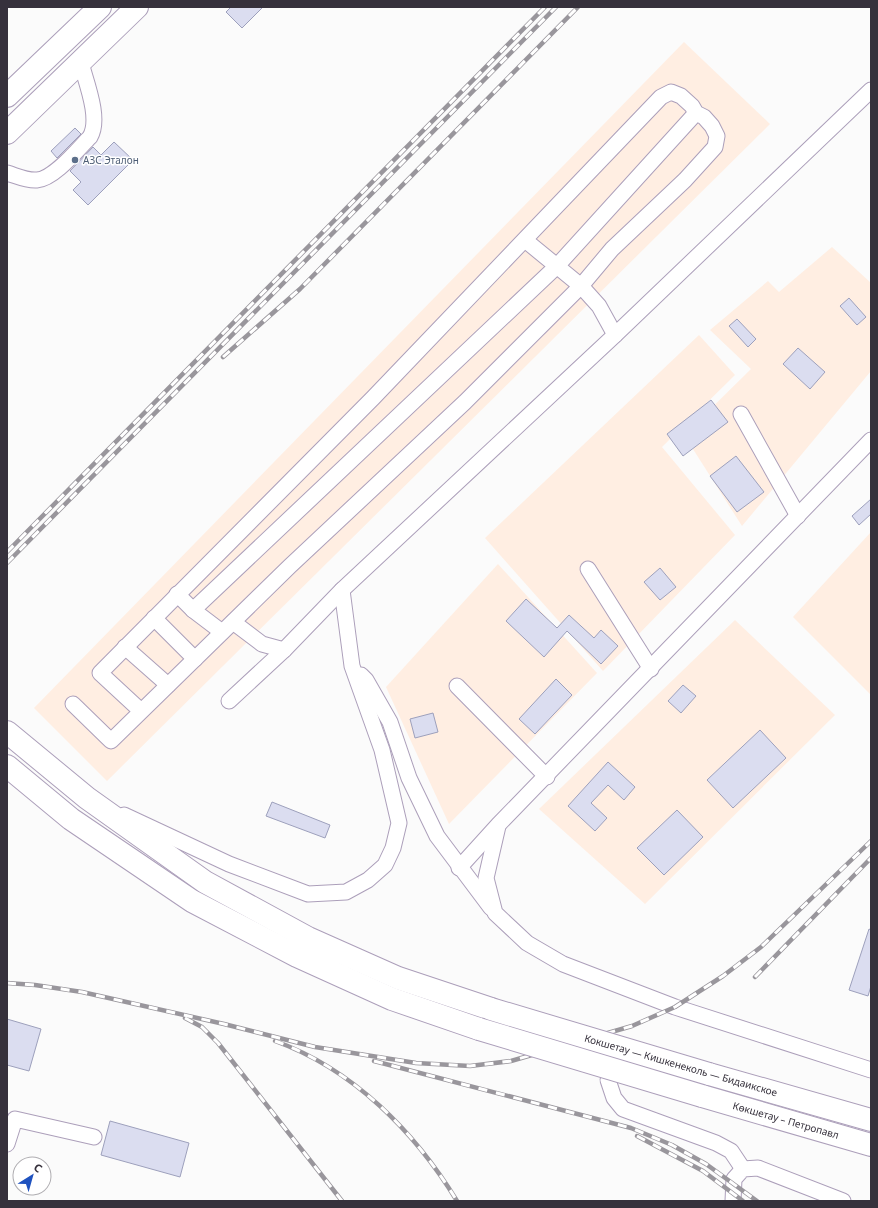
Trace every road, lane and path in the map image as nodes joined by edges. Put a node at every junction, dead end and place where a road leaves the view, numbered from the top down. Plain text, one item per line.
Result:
1 (100, 7) edge
2 (137, 7) edge
3 (50, 54) junction
4 (81, 63) junction
5 (7, 81) edge
6 (871, 90) edge
7 (7, 96) edge
8 (696, 113) junction
9 (7, 134) edge
10 (7, 173) edge
11 (525, 240) junction
12 (557, 266) junction
13 (581, 286) junction
14 (615, 335) junction
15 (741, 414) dead end
16 (871, 440) edge
17 (798, 516) junction
18 (588, 569) dead end
19 (342, 590) junction
20 (177, 594) junction
21 (193, 610) junction
22 (154, 618) junction
23 (233, 622) junction
24 (222, 632) junction
25 (125, 647) junction
26 (284, 650) junction
27 (195, 659) junction
28 (352, 666) junction
29 (650, 669) junction
30 (168, 685) junction
31 (457, 686) dead end
32 (228, 701) dead end
33 (73, 704) dead end
34 (141, 711) junction
35 (7, 732) edge
36 (7, 766) edge
37 (547, 777) junction
38 (87, 798) junction
39 (498, 826) junction
40 (459, 868) junction
41 (495, 914) junction
42 (871, 1070) edge
43 (608, 1080) dead end
44 (871, 1120) edge
45 (94, 1137) dead end
46 (7, 1144) edge
47 (871, 1145) edge
48 (742, 1170) junction
49 (733, 1201) edge
50 (843, 1201) edge

1 - 3 highway
2 - 4 highway
3 - 5 highway
3 - 7 highway
4 - 9 highway
4 - 10 street
6 - 14 street
8 - 11 street
8 - 12 street
8 - 13 street
11 - 12 street
11 - 20 street
12 - 13 street
12 - 21 street
13 - 14 street
13 - 23 street
14 - 19 street
15 - 17 street
16 - 17 street
17 - 29 street
18 - 29 street
19 - 26 street
19 - 28 street
20 - 21 street
20 - 22 street
21 - 24 street
22 - 25 street
22 - 27 street
23 - 24 street
23 - 26 street
24 - 27 street
25 - 30 street
25 - 34 street
26 - 32 street
27 - 30 street
28 - 38 street
28 - 40 street
29 - 37 street
30 - 34 street
31 - 37 street
33 - 34 street
35 - 38 highway, Кокшетау — Кишкенеколь — Бидаикское
36 - 47 highway, Көкшетау – Петропавл, bridge
37 - 39 street
38 - 44 highway, Кокшетау — Кишкенеколь — Бидаикское, bridge
39 - 40 street
39 - 41 street
40 - 41 street
41 - 42 street
43 - 48 street
45 - 46 street
48 - 49 street
48 - 50 street

